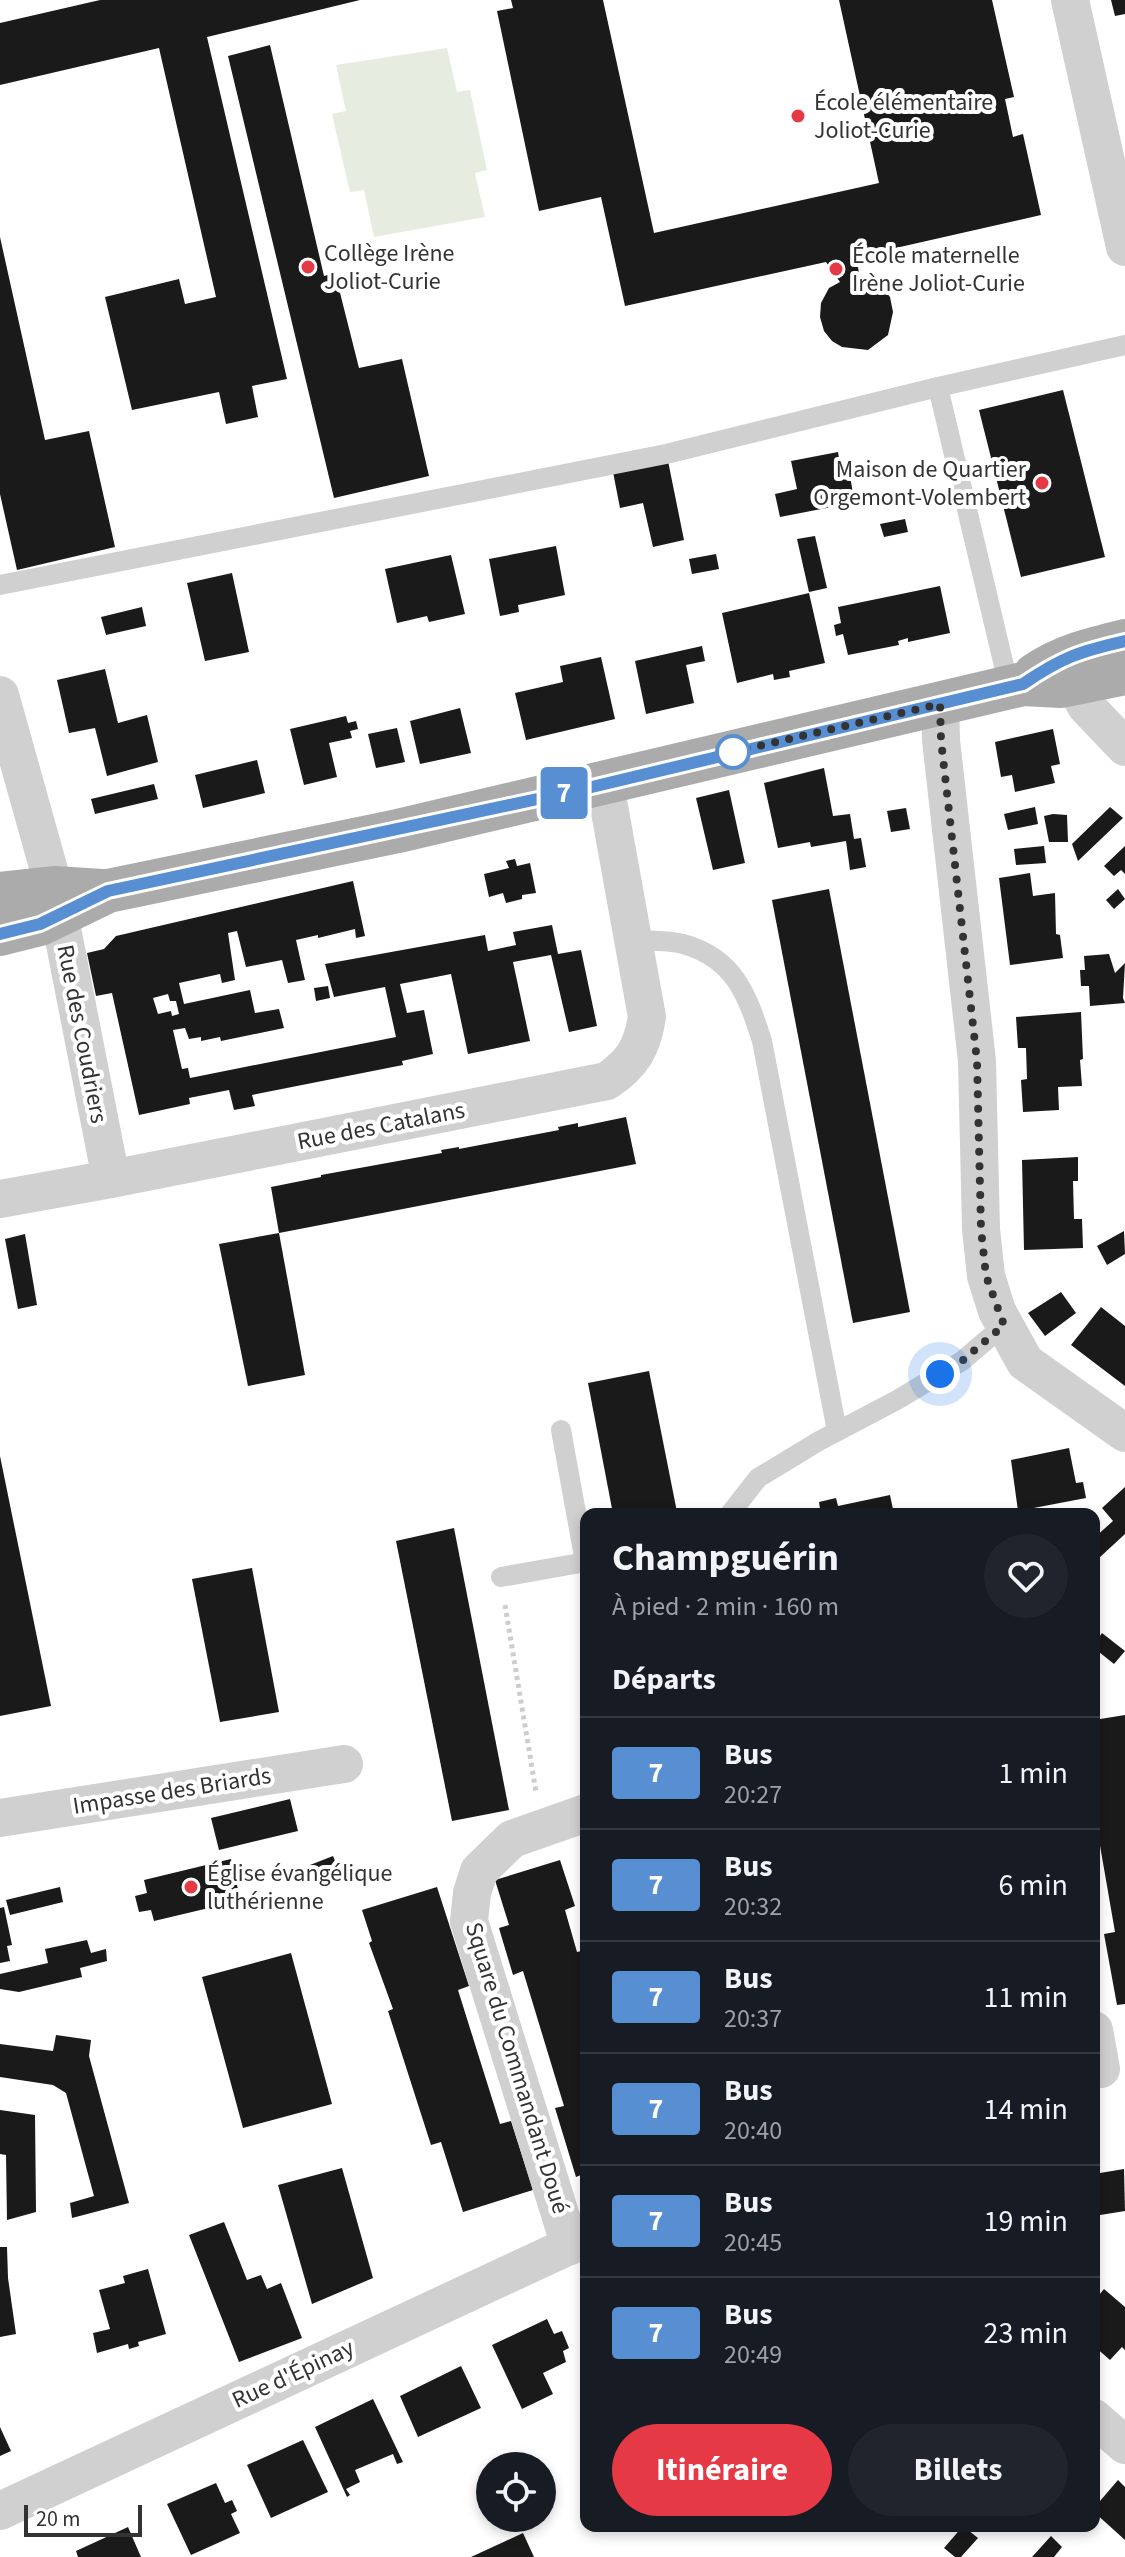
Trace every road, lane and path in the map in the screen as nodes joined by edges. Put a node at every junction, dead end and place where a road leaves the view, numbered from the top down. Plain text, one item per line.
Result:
1 (1070, 0) edge
2 (1125, 247) edge
3 (1125, 345) edge
4 (938, 387) junction
5 (0, 585) edge
6 (1125, 641) edge
7 (1125, 673) edge
8 (1074, 684) junction
9 (1016, 685) junction
10 (0, 695) edge
11 (940, 704) junction
12 (1125, 747) edge
13 (605, 784) junction
14 (0, 894) edge
15 (57, 902) junction
16 (0, 934) edge
17 (633, 940) junction
18 (111, 1179) junction
19 (0, 1199) edge
20 (1004, 1325) junction
21 (561, 1430) dead end
22 (837, 1431) junction
23 (1125, 1433) edge
24 (735, 1508) edge
25 (580, 1530) edge
26 (580, 1563) edge
27 (501, 1577) joint
28 (344, 1764) dead end
29 (580, 1815) edge
30 (0, 1818) edge
31 (542, 1829) junction
32 (1100, 2048) edge
33 (1107, 2068) edge
34 (578, 2242) edge
35 (1100, 2423) edge
36 (1125, 2445) edge
37 (0, 2511) edge

1 - 2 street
3 - 4 lane
4 - 5 lane
4 - 9 lane
6 - 9 main road
7 - 8 main road
8 - 9 main road
8 - 12 street
9 - 11 main road
10 - 15 street, Rue des Coudriers
11 - 13 main road
11 - 20 street
13 - 15 main road
13 - 17 street, Rue des Catalans
14 - 15 main road
15 - 16 main road
15 - 18 street, Rue des Coudriers
17 - 18 street, Rue des Catalans
17 - 22 lane
18 - 19 street, Rue des Catalans
20 - 22 lane
20 - 23 street
21 - 25 lane
22 - 24 lane
26 - 27 lane
27 - 31 path
28 - 30 street, Impasse des Briards
29 - 31 street, Square du Commandant Doué
31 - 34 street, Square du Commandant Doué
32 - 33 street
34 - 37 street, Rue d'Épinay
35 - 36 street

